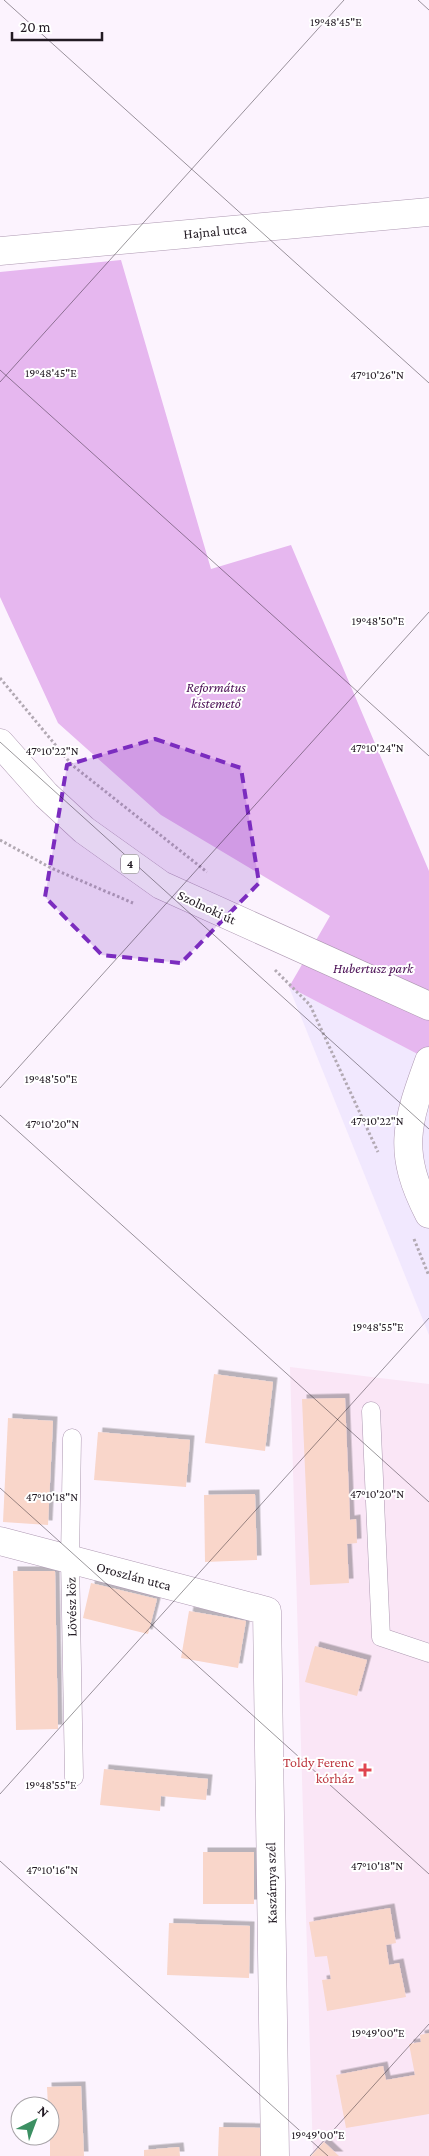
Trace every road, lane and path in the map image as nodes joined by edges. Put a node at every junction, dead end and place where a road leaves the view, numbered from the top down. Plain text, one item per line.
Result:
1 (429, 212) edge
2 (0, 251) edge
3 (0, 678) edge
4 (7, 752) edge
5 (208, 872) dead end
6 (271, 966) dead end
7 (429, 1006) edge
8 (429, 1061) edge
9 (380, 1156) dead end
10 (420, 1222) edge
11 (429, 1276) edge
12 (371, 1411) dead end
13 (72, 1438) dead end
14 (0, 1541) edge
15 (70, 1559) junction
16 (267, 1611) joint
17 (429, 1653) edge
18 (74, 1777) dead end
19 (275, 2156) edge

1 - 2 street, Hajnal utca
3 - 5 path
4 - 7 street, Szolnoki út / 4
6 - 9 path
8 - 10 street
10 - 11 path
12 - 17 lane
13 - 15 lane, Lövész köz
14 - 15 street, Oroszlán utca
15 - 16 street, Oroszlán utca
15 - 18 lane, Lövész köz
16 - 19 street, Kaszárnya szél

